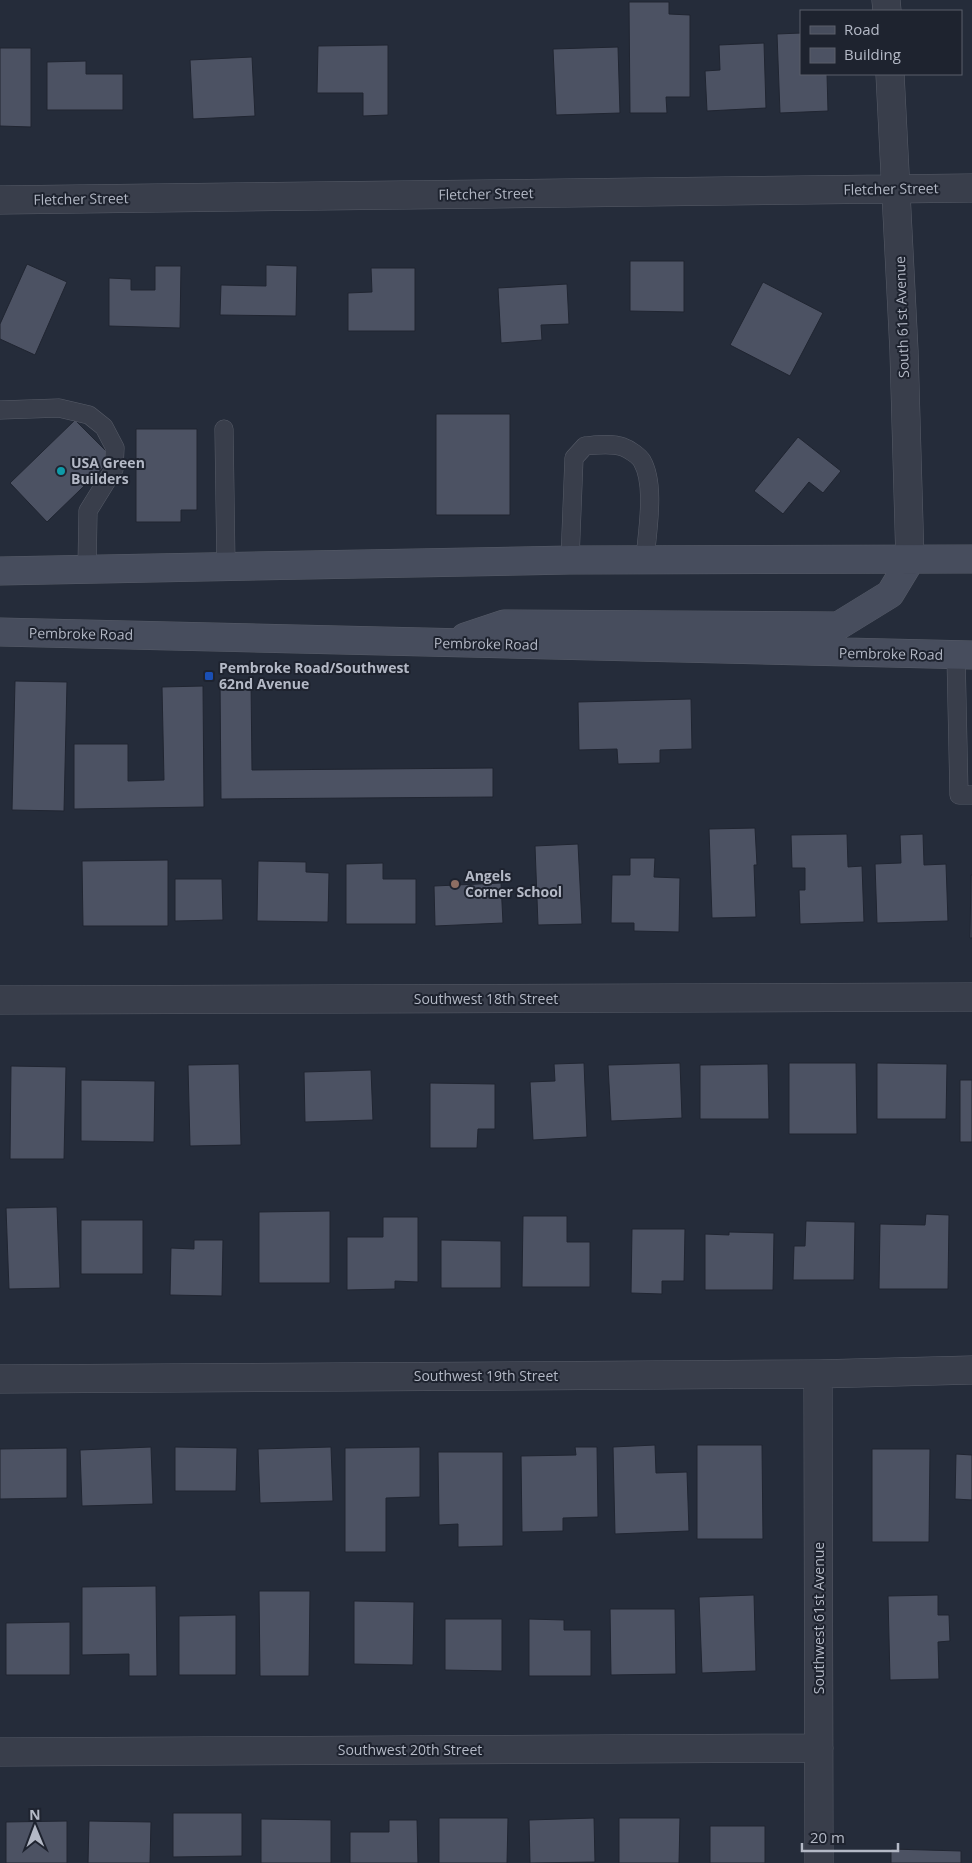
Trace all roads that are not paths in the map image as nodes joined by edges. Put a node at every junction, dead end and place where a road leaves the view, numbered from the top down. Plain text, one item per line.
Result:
1 (890, 75) edge
2 (972, 188) edge
3 (897, 189) junction
4 (0, 200) edge
5 (0, 410) edge
6 (224, 429) dead end
7 (570, 560) junction
8 (645, 560) junction
9 (972, 560) edge
10 (910, 561) junction
11 (226, 567) junction
12 (87, 569) junction
13 (0, 571) edge
14 (0, 632) edge
15 (447, 643) junction
16 (964, 655) edge
17 (972, 795) edge
18 (972, 998) edge
19 (0, 1000) edge
20 (972, 1370) edge
21 (818, 1374) junction
22 (0, 1379) edge
23 (819, 1748) junction
24 (0, 1752) edge
25 (820, 1863) edge

1 - 3 street, South 61st Avenue
2 - 3 street, Fletcher Street
3 - 4 street, Fletcher Street
3 - 10 street, South 61st Avenue
5 - 12 lane
6 - 11 lane
7 - 8 main road
7 - 8 lane
7 - 11 main road
8 - 10 main road
9 - 10 main road
10 - 15 main road
11 - 12 main road
12 - 13 main road
14 - 15 main road, Pembroke Road
15 - 16 main road, Pembroke Road
16 - 17 lane
18 - 19 street, Southwest 18th Street
20 - 21 street, Southwest 19th Street
21 - 22 street, Southwest 19th Street
21 - 23 street, Southwest 61st Avenue
23 - 24 street, Southwest 20th Street
23 - 25 street, Southwest 61st Avenue

